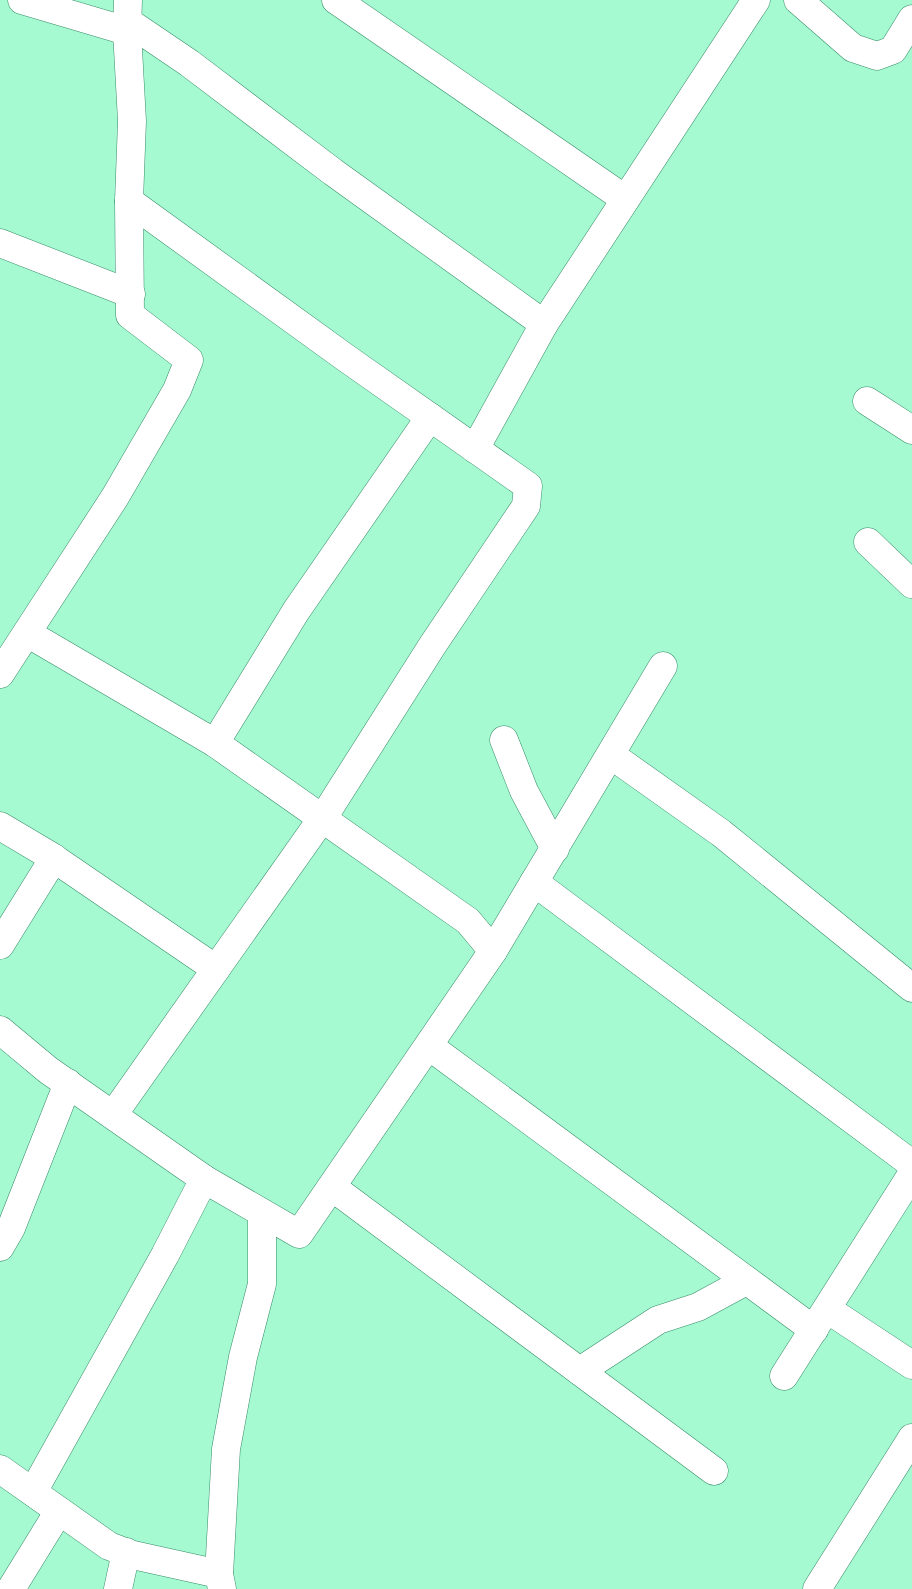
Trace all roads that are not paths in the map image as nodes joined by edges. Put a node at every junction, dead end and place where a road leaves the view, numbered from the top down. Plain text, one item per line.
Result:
1 (22, 0) edge
2 (336, 0) edge
3 (756, 0) edge
4 (798, 0) edge
5 (127, 17) edge
6 (912, 19) edge
7 (625, 199) junction
8 (129, 201) junction
9 (0, 243) edge
10 (131, 294) junction
11 (544, 324) junction
12 (867, 400) dead end
13 (430, 417) junction
14 (912, 430) edge
15 (474, 449) junction
16 (868, 542) dead end
17 (912, 584) edge
18 (27, 633) junction
19 (663, 666) dead end
20 (0, 674) edge
21 (504, 740) dead end
22 (215, 743) junction
23 (611, 755) junction
24 (321, 819) junction
25 (0, 826) edge
26 (555, 849) junction
27 (54, 858) junction
28 (534, 882) junction
29 (0, 945) edge
30 (494, 951) junction
31 (216, 968) junction
32 (912, 988) edge
33 (0, 1030) edge
34 (429, 1046) junction
35 (68, 1084) junction
36 (113, 1115) junction
37 (912, 1164) edge
38 (912, 1174) edge
39 (204, 1179) junction
40 (332, 1187) junction
41 (262, 1214) junction
42 (0, 1247) edge
43 (746, 1281) junction
44 (821, 1320) junction
45 (912, 1365) edge
46 (580, 1371) junction
47 (784, 1376) dead end
48 (912, 1438) edge
49 (0, 1469) edge
50 (714, 1471) dead end
51 (33, 1492) junction
52 (58, 1511) junction
53 (126, 1552) junction
54 (222, 1585) edge
55 (12, 1589) edge
56 (118, 1589) edge
57 (817, 1589) edge

1 - 5 street
2 - 7 street
3 - 7 street
4 - 6 street
5 - 8 street
5 - 11 street
7 - 11 street
8 - 10 street
8 - 13 street
9 - 10 street
10 - 18 street
11 - 15 street
12 - 14 street
13 - 15 street
13 - 22 street
15 - 24 street
16 - 17 street
18 - 20 street
18 - 22 street
19 - 23 street
21 - 26 street
22 - 24 street
23 - 26 street
23 - 32 street
24 - 30 street
24 - 31 street
25 - 27 street
26 - 28 street
27 - 29 street
27 - 31 street
28 - 30 street
28 - 37 street
30 - 34 street
31 - 36 street
33 - 35 street
34 - 40 street
34 - 43 street
35 - 36 street
35 - 42 street
36 - 39 street
38 - 44 street
39 - 41 street
39 - 51 street
40 - 41 street
40 - 46 street
41 - 54 street
43 - 44 street
43 - 46 street
44 - 45 street
44 - 47 street
46 - 50 street
48 - 57 street
49 - 51 street
51 - 52 street
52 - 53 street
52 - 55 street
53 - 54 street
53 - 56 street

